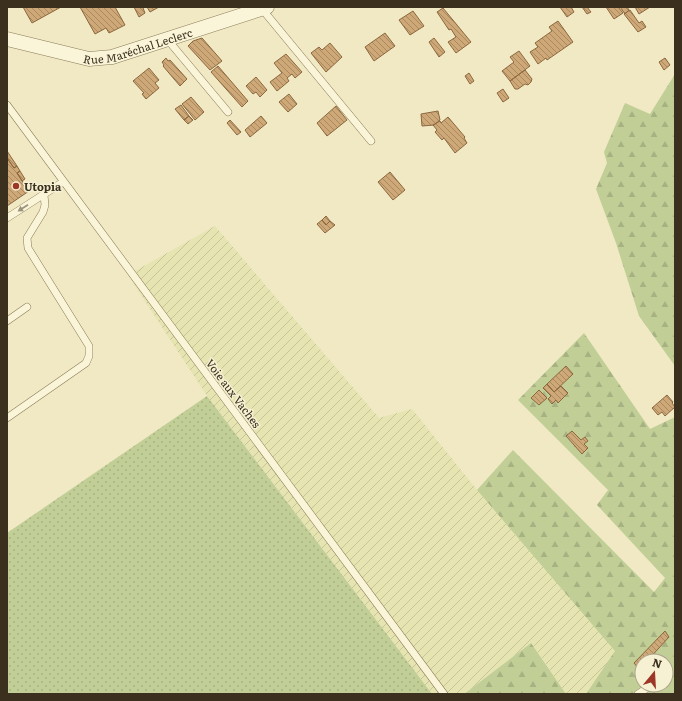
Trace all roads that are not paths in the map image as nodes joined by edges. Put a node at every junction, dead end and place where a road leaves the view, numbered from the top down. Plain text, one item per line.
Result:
1 (264, 8) edge
2 (7, 39) edge
3 (167, 39) junction
4 (7, 105) edge
5 (228, 112) dead end
6 (371, 141) dead end
7 (63, 182) junction
8 (44, 195) junction
9 (7, 218) edge
10 (27, 307) dead end
11 (7, 321) edge
12 (7, 418) edge
13 (444, 694) edge

1 - 3 street, Rue Maréchal Leclerc
1 - 6 lane
2 - 3 street, Rue Maréchal Leclerc
3 - 5 lane
4 - 7 lane, Voie aux Vaches
7 - 8 lane
7 - 13 lane, Voie aux Vaches
8 -> 9 lane
8 - 12 lane
10 - 11 lane

